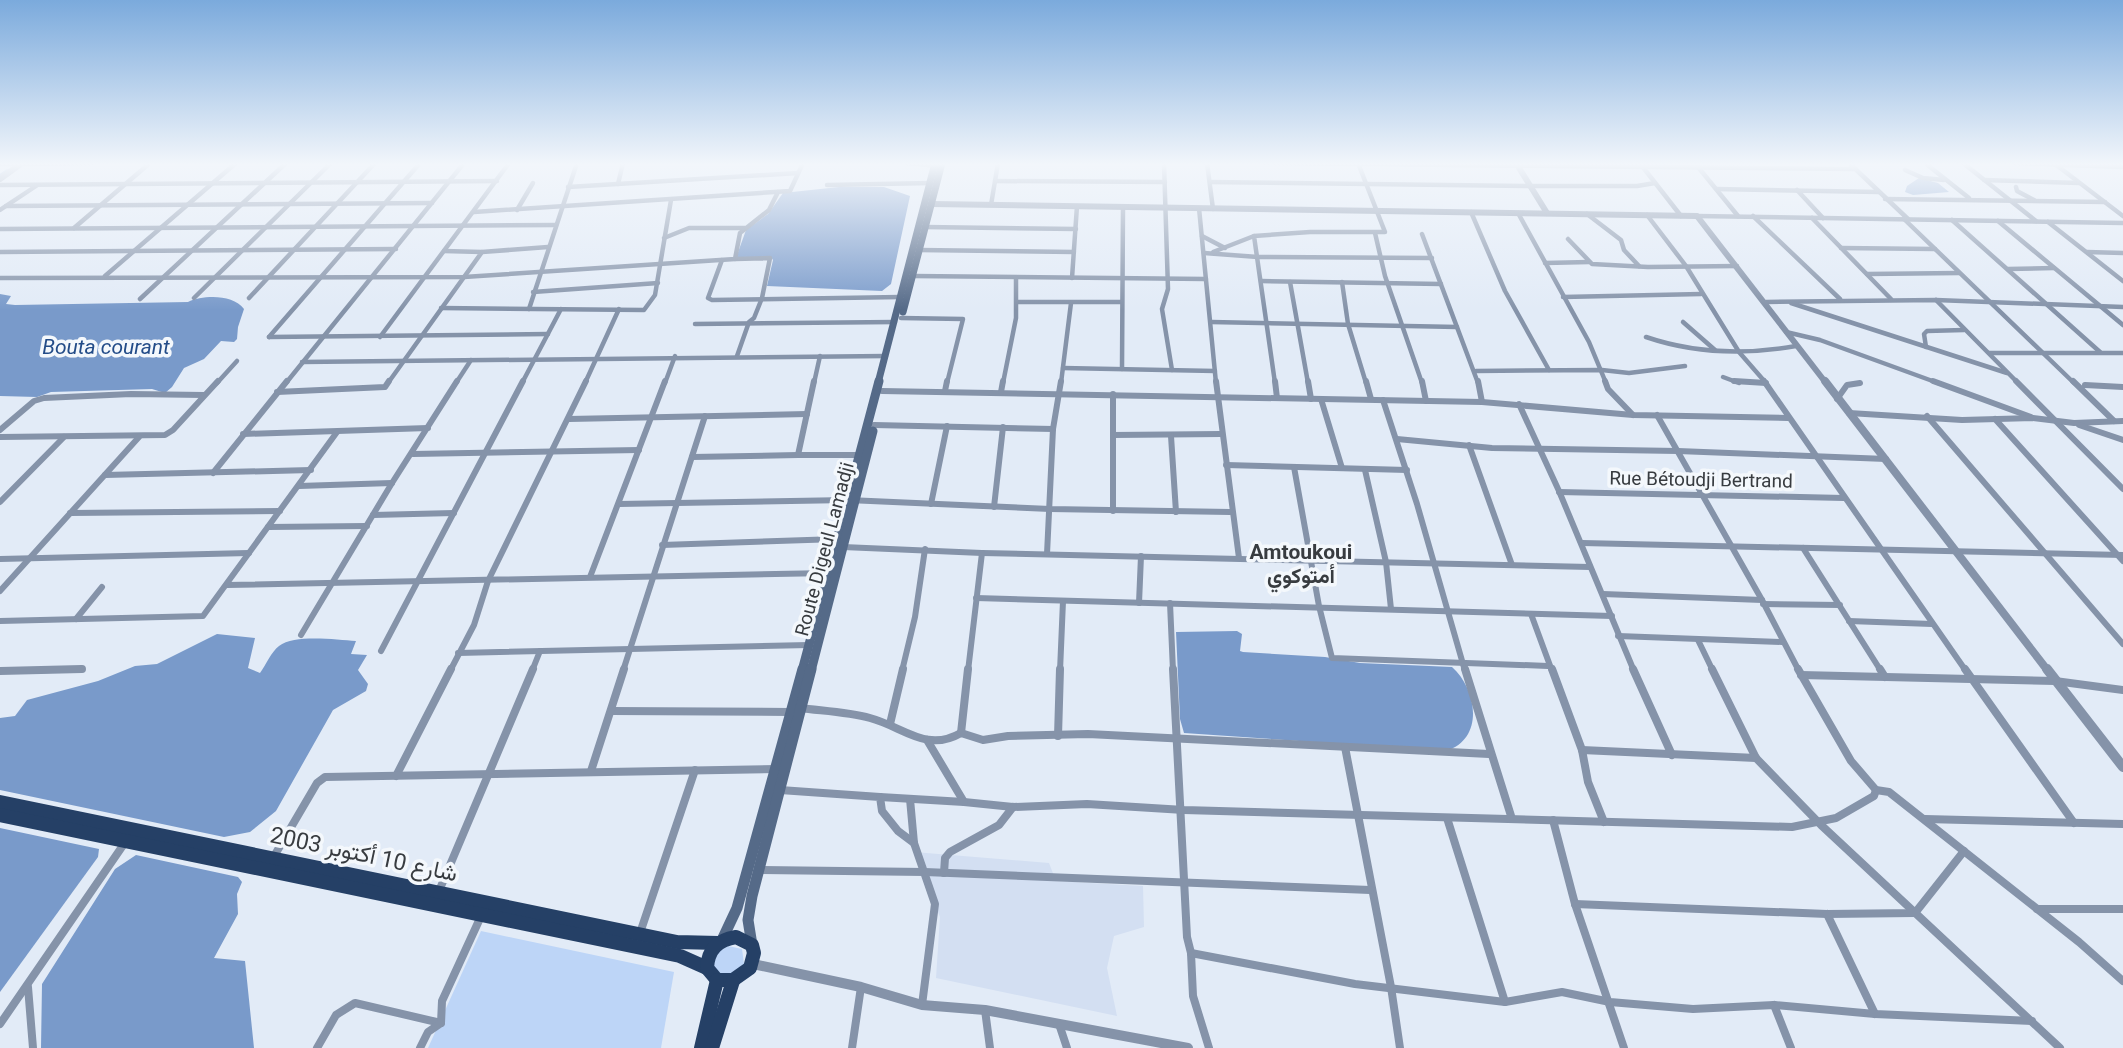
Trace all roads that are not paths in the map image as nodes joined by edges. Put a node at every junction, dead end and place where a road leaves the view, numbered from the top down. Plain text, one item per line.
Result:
1 (94, 212) edge
2 (179, 212) edge
3 (235, 212) edge
4 (283, 212) edge
5 (329, 212) edge
6 (377, 212) edge
7 (425, 212) edge
8 (474, 212) edge
9 (561, 212) edge
10 (669, 212) edge
11 (768, 212) edge
12 (922, 212) edge
13 (930, 212) edge
14 (1077, 212) edge
15 (1123, 212) edge
16 (1167, 212) edge
17 (1199, 212) edge
18 (1379, 212) edge
19 (1467, 212) edge
20 (1471, 212) junction
21 (1678, 212) edge
22 (1735, 212) edge
23 (1818, 212) edge
24 (1899, 212) edge
25 (2025, 212) edge
26 (1518, 213) junction
27 (1547, 213) joint
28 (1587, 214) junction
29 (1647, 215) junction
30 (1681, 216) junction
31 (1697, 216) junction
32 (1738, 216) junction
33 (1753, 216) junction
34 (1812, 218) junction
35 (1824, 218) junction
36 (1906, 219) junction
37 (1952, 220) junction
38 (1998, 221) junction
39 (2037, 222) junction
40 (2048, 222) junction
41 (2123, 223) edge
42 (556, 225) junction
43 (268, 226) junction
44 (462, 226) junction
45 (219, 227) junction
46 (315, 227) junction
47 (363, 227) junction
48 (414, 227) junction
49 (925, 227) junction
50 (74, 228) junction
51 (162, 228) junction
52 (746, 228) junction
53 (0, 229) edge
54 (1076, 229) junction
55 (1375, 233) junction
56 (1422, 234) dead end
57 (1202, 236) junction
58 (1254, 236) junction
59 (664, 237) junction
60 (1568, 239) dead end
61 (548, 247) junction
62 (1225, 248) junction
63 (1841, 248) junction
64 (396, 249) junction
65 (1935, 249) junction
66 (294, 250) junction
67 (344, 250) junction
68 (919, 250) junction
69 (132, 251) junction
70 (193, 251) junction
71 (242, 251) junction
72 (444, 251) junction
73 (0, 252) edge
74 (482, 252) junction
75 (2085, 252) junction
76 (1074, 253) junction
77 (1207, 253) junction
78 (2123, 253) edge
79 (1258, 257) junction
80 (1378, 257) junction
81 (1432, 258) junction
82 (736, 259) junction
83 (722, 260) junction
84 (1589, 262) junction
85 (1545, 263) junction
86 (659, 265) junction
87 (1639, 266) junction
88 (1686, 266) junction
89 (1737, 266) junction
90 (2054, 268) junction
91 (2008, 269) junction
92 (539, 272) junction
93 (1867, 274) junction
94 (1960, 274) junction
95 (322, 275) junction
96 (373, 275) junction
97 (426, 275) junction
98 (105, 276) junction
99 (164, 276) junction
100 (217, 276) junction
101 (270, 276) junction
102 (913, 276) junction
103 (0, 278) edge
104 (464, 278) junction
105 (1016, 278) junction
106 (1072, 278) junction
107 (1166, 278) junction
108 (1122, 279) junction
109 (1206, 279) junction
110 (2122, 280) edge
111 (1261, 281) junction
112 (1290, 282) junction
113 (1342, 282) junction
114 (658, 283) junction
115 (1389, 284) junction
116 (1441, 284) junction
117 (533, 292) junction
118 (1701, 294) junction
119 (900, 297) junction
120 (1563, 297) junction
121 (194, 298) dead end
122 (249, 298) dead end
123 (762, 298) junction
124 (140, 299) dead end
125 (1840, 299) junction
126 (1892, 300) junction
127 (1936, 300) junction
128 (1785, 301) junction
129 (1017, 302) junction
130 (1121, 302) junction
131 (1766, 302) junction
132 (1990, 302) junction
133 (1071, 303) junction
134 (2042, 303) junction
135 (2102, 307) junction
136 (2123, 307) edge
137 (441, 309) junction
138 (529, 309) junction
139 (561, 309) junction
140 (619, 309) junction
141 (898, 320) junction
142 (1210, 322) junction
143 (1683, 322) dead end
144 (749, 323) junction
145 (1265, 323) junction
146 (1300, 323) junction
147 (695, 324) dead end
148 (1348, 324) junction
149 (2123, 325) edge
150 (1402, 326) junction
151 (1457, 327) junction
152 (1964, 330) junction
153 (1786, 332) junction
154 (548, 334) junction
155 (422, 336) junction
156 (323, 337) junction
157 (380, 337) junction
158 (1646, 337) dead end
159 (1796, 346) junction
160 (1926, 347) junction
161 (1717, 351) junction
162 (1739, 352) junction
163 (2041, 352) junction
164 (2100, 352) junction
165 (1989, 353) junction
166 (2123, 354) edge
167 (675, 356) junction
168 (737, 356) junction
169 (820, 356) junction
170 (886, 356) junction
171 (595, 358) junction
172 (536, 359) junction
173 (471, 360) junction
174 (237, 362) dead end
175 (302, 362) junction
176 (401, 362) junction
177 (1685, 366) dead end
178 (1063, 368) junction
179 (1122, 369) junction
180 (1172, 370) junction
181 (1549, 370) junction
182 (1602, 370) junction
183 (1215, 371) junction
184 (1476, 371) junction
185 (2008, 373) junction
186 (1723, 377) dead end
187 (1766, 383) junction
188 (1860, 383) dead end
189 (2085, 386) dead end
190 (2123, 387) edge
191 (882, 391) junction
192 (944, 391) junction
193 (277, 392) junction
194 (1001, 392) junction
195 (1060, 393) junction
196 (1113, 394) junction
197 (204, 395) junction
198 (1218, 396) junction
199 (1277, 398) junction
200 (1311, 399) junction
201 (1321, 399) junction
202 (1371, 399) junction
203 (1837, 399) junction
204 (1383, 400) junction
205 (1426, 401) junction
206 (1482, 402) junction
207 (1520, 404) junction
208 (1848, 413) junction
209 (807, 414) junction
210 (1633, 415) junction
211 (1657, 415) junction
212 (653, 416) junction
213 (705, 416) junction
214 (1927, 416) junction
215 (1788, 418) junction
216 (2033, 418) junction
217 (569, 419) junction
218 (1995, 419) junction
219 (2054, 420) junction
220 (2114, 421) junction
221 (2123, 421) edge
222 (2074, 423) junction
223 (874, 425) junction
224 (947, 426) junction
225 (1003, 427) junction
226 (428, 428) junction
227 (1053, 429) junction
228 (0, 430) edge
229 (337, 432) junction
230 (243, 434) junction
231 (1221, 434) junction
232 (1113, 435) junction
233 (1171, 436) junction
234 (0, 437) edge
235 (64, 437) junction
236 (139, 437) junction
237 (1397, 439) junction
238 (2123, 440) edge
239 (1469, 445) junction
240 (1542, 449) junction
241 (639, 450) junction
242 (551, 451) junction
243 (1678, 451) junction
244 (486, 452) junction
245 (413, 454) junction
246 (798, 455) junction
247 (860, 455) junction
248 (1814, 455) junction
249 (692, 457) junction
250 (1886, 459) junction
251 (1226, 465) junction
252 (1294, 467) junction
253 (1342, 468) junction
254 (311, 470) junction
255 (1365, 470) junction
256 (1407, 470) junction
257 (213, 472) junction
258 (105, 475) junction
259 (392, 483) junction
260 (299, 486) junction
261 (2123, 489) edge
262 (1559, 492) junction
263 (1700, 495) junction
264 (1844, 498) junction
265 (851, 501) junction
266 (0, 502) edge
267 (676, 503) junction
268 (620, 504) junction
269 (931, 504) junction
270 (994, 507) junction
271 (1050, 509) junction
272 (280, 511) junction
273 (1112, 511) junction
274 (1176, 512) junction
275 (1230, 512) junction
276 (70, 513) junction
277 (454, 513) junction
278 (373, 515) junction
279 (367, 526) junction
280 (268, 527) junction
281 (841, 543) junction
282 (1582, 543) junction
283 (662, 545) junction
284 (1730, 545) junction
285 (1803, 548) junction
286 (925, 549) junction
287 (1881, 549) junction
288 (1956, 551) junction
289 (2045, 552) junction
290 (249, 553) junction
291 (982, 553) junction
292 (1047, 554) junction
293 (1141, 555) junction
294 (2120, 555) edge
295 (30, 558) junction
296 (1239, 558) junction
297 (0, 559) edge
298 (1312, 560) junction
299 (2123, 561) edge
300 (1385, 562) junction
301 (1434, 564) junction
302 (1512, 565) junction
303 (1590, 567) junction
304 (829, 573) junction
305 (654, 576) junction
306 (590, 577) junction
307 (488, 581) junction
308 (417, 582) junction
309 (332, 584) junction
310 (227, 586) junction
311 (102, 587) dead end
312 (0, 592) edge
313 (1603, 594) junction
314 (976, 598) junction
315 (1063, 601) junction
316 (1762, 602) junction
317 (1139, 603) junction
318 (1170, 603) junction
319 (1840, 605) junction
320 (1319, 607) junction
321 (1391, 609) junction
322 (1447, 610) junction
323 (1531, 614) junction
324 (1612, 615) junction
325 (76, 620) junction
326 (0, 621) edge
327 (1849, 621) junction
328 (1932, 624) junction
329 (301, 635) dead end
330 (1618, 636) junction
331 (1698, 640) junction
332 (1782, 642) junction
333 (2123, 643) edge
334 (813, 645) junction
335 (631, 648) junction
336 (540, 651) junction
337 (381, 652) dead end
338 (458, 653) junction
339 (1462, 662) junction
340 (1548, 666) junction
341 (82, 669) dead end
342 (0, 671) edge
343 (1801, 675) junction
344 (1885, 677) junction
345 (1971, 679) junction
346 (2055, 681) junction
347 (2123, 690) edge
348 (796, 710) junction
349 (611, 711) junction
350 (890, 724) junction
351 (961, 733) junction
352 (1058, 736) junction
353 (1177, 737) junction
354 (926, 740) junction
355 (1345, 747) junction
356 (1581, 750) junction
357 (1489, 754) junction
358 (1672, 755) junction
359 (1756, 758) junction
360 (2123, 767) edge
361 (779, 769) junction
362 (695, 770) junction
363 (591, 771) junction
364 (487, 774) junction
365 (396, 776) junction
366 (780, 790) junction
367 (1876, 790) junction
368 (880, 797) junction
369 (910, 799) junction
370 (0, 802) edge
371 (964, 802) junction
372 (1013, 807) junction
373 (1184, 810) junction
374 (1357, 813) junction
375 (0, 815) edge
376 (1447, 818) junction
377 (1924, 818) junction
378 (1512, 819) junction
379 (1553, 820) junction
380 (1604, 822) junction
381 (2074, 823) junction
382 (2123, 824) edge
383 (1821, 825) junction
384 (131, 835) junction
385 (914, 843) junction
386 (1964, 851) junction
387 (273, 858) junction
388 (759, 870) junction
389 (925, 872) junction
390 (944, 873) junction
391 (1186, 883) junction
392 (1370, 890) junction
393 (438, 893) junction
394 (1575, 904) junction
395 (2035, 909) junction
396 (2123, 909) edge
397 (1915, 913) junction
398 (482, 914) junction
399 (1827, 914) junction
400 (640, 933) junction
401 (720, 942) junction
402 (752, 945) junction
403 (1191, 953) junction
404 (753, 964) junction
405 (719, 977) junction
406 (2123, 981) edge
407 (28, 986) junction
408 (861, 987) junction
409 (1391, 987) junction
410 (1505, 1002) junction
411 (1610, 1002) junction
412 (922, 1005) junction
413 (1774, 1005) junction
414 (985, 1010) junction
415 (1875, 1014) junction
416 (2032, 1021) junction
417 (441, 1023) junction
418 (0, 1024) edge
419 (1059, 1024) junction
420 (33, 1048) edge
421 (317, 1048) edge
422 (420, 1048) edge
423 (701, 1048) edge
424 (712, 1048) edge
425 (852, 1048) edge
426 (990, 1048) edge
427 (1067, 1048) edge
428 (1188, 1048) edge
429 (1209, 1048) edge
430 (1400, 1048) edge
431 (1624, 1048) edge
432 (1791, 1048) edge
433 (2060, 1048) edge

1 - 50 street
2 - 51 street
3 - 45 street
4 - 43 street
5 - 46 street
6 - 47 street
7 - 48 street
8 - 44 street
9 - 42 street
10 - 59 street
11 - 52 street
12 - 119 main road
13 - 49 main road, Route Digeul Lamadji
14 - 54 street
15 - 108 street
16 - 107 street
17 - 57 street
18 - 55 street
19 - 20 street
20 - 26 street
20 - 181 street
21 - 30 street
22 - 32 street
23 - 35 street
24 - 36 street
25 - 39 street
26 - 27 street
26 - 85 street
27 - 28 street
28 - 29 street
28 - 87 street
29 - 30 street
29 - 88 street
30 - 31 street
31 - 32 street
31 - 89 street
32 - 33 street
33 - 34 street
33 - 125 street
34 - 35 street
34 - 63 street
35 - 36 street
36 - 37 street
36 - 65 street
37 - 38 street
37 - 91 street
38 - 39 street
38 - 90 street
39 - 40 street
40 - 41 street
40 - 75 street
42 - 44 street
42 - 61 street
43 - 45 street
43 - 46 street
43 - 71 street
44 - 48 street
44 - 72 street
45 - 51 street
45 - 70 street
46 - 47 street
46 - 66 street
47 - 48 street
47 - 67 street
48 - 64 street
49 - 54 street
49 - 68 main road, Route Digeul Lamadji
50 - 51 street
50 - 53 street
51 - 69 street
52 - 59 street
52 - 82 street
54 - 76 street
55 - 58 street
55 - 80 street
56 - 81 street
57 - 62 street
57 - 77 street
58 - 62 street
58 - 79 street
59 - 86 street
60 - 84 street
61 - 74 street
61 - 92 street
62 - 77 street
63 - 65 street
63 - 93 street
64 - 67 street
64 - 96 street
65 - 94 street
66 - 67 street
66 - 71 street
66 - 101 street
67 - 95 street
68 - 76 street
68 - 102 main road, Route Digeul Lamadji
69 - 70 street
69 - 73 street
69 - 98 street
70 - 71 street
70 - 99 street
71 - 100 street
72 - 74 street
72 - 97 street
74 - 104 street
75 - 78 street
75 - 110 street
76 - 106 street
77 - 79 street
77 - 109 street
79 - 80 street
79 - 111 street
80 - 81 street
80 - 115 street
81 - 116 street
82 - 83 street
82 - 123 street
83 - 86 street
83 - 123 street
84 - 85 street
84 - 87 street
85 - 120 street
86 - 92 street
86 - 114 street
87 - 88 street
88 - 89 street
88 - 118 street
89 - 131 street
90 - 91 street
90 - 135 street
91 - 134 street
92 - 104 street
92 - 117 street
93 - 94 street
93 - 126 street
94 - 132 street
95 - 96 street
95 - 101 street
95 - 156 street
96 - 97 street
96 - 156 street
97 - 104 street
97 - 157 street
98 - 99 street
98 - 103 street
99 - 100 street
99 - 124 street
100 - 101 street
100 - 121 street
101 - 122 street
102 - 105 street
102 - 141 main road, Route Digeul Lamadji
104 - 137 street
105 - 106 street
105 - 129 street
106 - 108 street
107 - 108 street
107 - 109 street
107 - 180 street
108 - 130 street
109 - 142 street
111 - 112 street
111 - 145 street
112 - 113 street
112 - 146 street
113 - 115 street
113 - 148 street
114 - 117 street
114 - 140 street
115 - 116 street
115 - 150 street
116 - 151 street
117 - 138 street
118 - 120 street
118 - 162 street
119 - 123 street
119 - 141 main road
120 - 182 street
123 - 144 street
125 - 126 street
125 - 128 street
126 - 127 street
127 - 132 street
127 - 152 street
128 - 131 street
128 - 160 street
129 - 133 street
129 - 194 street
130 - 133 street
130 - 179 street
131 - 153 street
132 - 134 street
132 - 163 street
133 - 178 street
134 - 135 street
134 - 164 street
135 - 136 street
135 - 149 street
137 - 138 street
137 - 155 street
138 - 139 street
139 - 140 street
139 - 154 street
140 - 171 street
141 - 144 street
141 - 170 main road
141 - 191 main road, Route Digeul Lamadji
141 - 192 street
142 - 145 street
142 - 183 street
143 - 161 street
144 - 147 street
144 - 168 street
145 - 146 street
145 - 199 street
146 - 148 street
146 - 200 street
148 - 150 street
148 - 202 street
150 - 151 street
150 - 205 street
151 - 184 street
152 - 160 street
152 - 165 street
153 - 159 street
153 - 216 street
154 - 155 street
154 - 172 street
155 - 157 street
155 - 176 street
156 - 157 street
156 - 175 street
158 - 161 street
159 - 162 street
159 - 203 street
160 - 185 street
161 - 162 street
162 - 187 street
163 - 164 street
163 - 165 street
163 - 220 street
164 - 166 street
165 - 185 street
167 - 168 street
167 - 171 street
167 - 212 street
168 - 169 street
169 - 170 street
169 - 209 street
170 - 247 main road
171 - 172 street
171 - 217 street
172 - 173 street
172 - 244 street
173 - 176 street
173 - 226 street
174 - 197 street
175 - 176 street
175 - 193 street
176 - 193 street
177 - 182 street
178 - 179 street
178 - 195 street
179 - 180 street
180 - 183 street
181 - 182 street
181 - 184 street
182 - 210 street
183 - 198 street
184 - 206 street
185 - 219 street
186 - 187 street
187 - 215 street
188 - 203 street
189 - 190 street
191 - 192 street
191 - 223 main road, Route Digeul Lamadji
192 - 194 street
193 - 230 street
194 - 195 street
195 - 196 street
195 - 227 street
196 - 198 street
196 - 232 street
197 - 228 street
197 - 236 street
198 - 199 street
198 - 231 street
199 - 200 street
200 - 201 street
201 - 202 street
201 - 253 street
202 - 204 street
203 - 208 street
204 - 205 street
204 - 237 street
205 - 206 street
206 - 207 street
207 - 210 street
207 - 240 street
208 - 214 street
208 - 250 street
209 - 213 street
209 - 246 street
210 - 211 street
211 - 215 street
211 - 243 street
212 - 213 street
212 - 217 street
212 - 241 street
213 - 249 street
214 - 218 street
214 - 289 street
215 - 248 street
216 - 218 street
216 - 219 street
217 - 242 street
218 - 294 street
219 - 222 street
219 - 261 street
220 - 221 street
220 - 222 street
222 - 238 street
223 - 224 street
223 - 265 main road, Route Digeul Lamadji
224 - 225 street
224 - 269 street
225 - 227 street
225 - 270 street
226 - 229 street
226 - 245 street
227 - 271 street
229 - 230 street
229 - 254 street
230 - 257 street
231 - 233 street
231 - 251 street
232 - 233 street
232 - 273 street
233 - 274 street
234 - 235 street
235 - 236 street
235 - 266 street
236 - 258 street
237 - 239 street
237 - 256 street
239 - 240 street
239 - 302 street
240 - 243 street
240 - 262 street
241 - 242 street
241 - 268 street
242 - 244 street
242 - 307 street
243 - 248 street
243 - 263 street
244 - 245 street
244 - 277 street
245 - 259 street
246 - 247 street
246 - 249 street
247 - 265 main road
248 - 250 street
248 - 264 street
249 - 267 street
250 - 288 street
251 - 252 street
251 - 275 street
252 - 253 street
252 - 298 street
253 - 255 street
254 - 257 street
254 - 260 street
255 - 256 street
255 - 300 street
256 - 301 street
257 - 258 street
258 - 276 street
259 - 260 street
259 - 278 street
260 - 272 street
262 - 263 street, Rue Bétoudji Bertrand
262 - 282 street
263 - 264 street, Rue Bétoudji Bertrand
263 - 284 street
264 - 287 street
265 - 267 street
265 - 269 street
265 - 281 main road, Route Digeul Lamadji
267 - 268 street
267 - 283 street
268 - 306 street
269 - 270 street
270 - 271 street
271 - 273 street
271 - 292 street
272 - 276 street
272 - 280 street
273 - 274 street
274 - 275 street
275 - 296 street
276 - 295 street
277 - 278 street
277 - 308 street
278 - 279 street
279 - 280 street
279 - 309 street
280 - 290 street
281 - 283 street
281 - 286 street
281 - 304 main road
281 - 334 main road, Route Digeul Lamadji
282 - 284 street
282 - 303 street
283 - 305 street
284 - 285 street
284 - 316 street
285 - 287 street
285 - 319 street
286 - 291 street
286 - 350 street
287 - 288 street
287 - 328 street
288 - 289 street
288 - 346 street
289 - 294 street
289 - 333 street
290 - 295 street
290 - 310 street
291 - 292 street
291 - 314 street
292 - 293 street
293 - 296 street
293 - 317 street
294 - 299 street
295 - 297 street
295 - 312 street
296 - 298 street
298 - 300 street
298 - 320 street
300 - 301 street
300 - 321 street
301 - 302 street
301 - 322 street
302 - 303 street
303 - 313 street
304 - 305 street
304 - 334 main road
305 - 306 street
305 - 335 street
306 - 307 street
307 - 308 street
307 - 338 street
308 - 309 street
308 - 337 street
309 - 310 street
309 - 329 street
310 - 325 street
311 - 325 street
313 - 316 street
313 - 324 street
314 - 315 street
314 - 351 street
315 - 317 street
315 - 352 street
316 - 319 street
316 - 332 street
317 - 318 street
318 - 320 street
318 - 353 street
319 - 327 street
320 - 321 street
320 - 339 street
321 - 322 street
322 - 323 street
322 - 339 street
323 - 324 street
323 - 340 street
324 - 330 street
325 - 326 street
327 - 328 street
327 - 344 street
328 - 345 street
330 - 331 street
330 - 358 street
331 - 332 street
331 - 359 street
332 - 343 street
334 - 335 street
334 - 348 main road, Route Digeul Lamadji
335 - 336 street
335 - 349 street
336 - 338 street
336 - 364 street
338 - 365 street
339 - 340 street
339 - 357 street
340 - 356 street
341 - 342 street
343 - 344 street
343 - 367 street
344 - 345 street
345 - 346 street
345 - 381 street
346 - 347 street
346 - 360 street
348 - 349 street
348 - 350 street
348 - 361 main road, Route Digeul Lamadji
349 - 363 street
350 - 354 street
351 - 352 street
351 - 354 street
352 - 353 street
353 - 355 street
353 - 373 street
354 - 371 street
355 - 357 street
355 - 374 street
356 - 358 street
356 - 380 street
357 - 378 street
358 - 359 street
359 - 383 street
361 - 362 street
361 - 366 main road, Route Digeul Lamadji
361 - 401 main road
362 - 363 street
362 - 400 street
363 - 364 street
364 - 365 street
364 - 393 street
365 - 387 street
366 - 368 street
366 - 388 main road, Route Digeul Lamadji
367 - 377 street
367 - 383 street
368 - 369 street
368 - 385 street
369 - 371 street
369 - 385 street
370 - 384 highway, شارع 10 أكتوبر 2003
371 - 372 street
372 - 373 street
372 - 390 street
373 - 374 street
373 - 391 street
374 - 376 street
374 - 392 street
375 - 384 highway, شارع 10 أكتوبر 2003
376 - 378 street
376 - 410 street
377 - 381 street
377 - 386 street
378 - 379 street
379 - 380 street
379 - 394 street
380 - 383 street
381 - 382 street
383 - 397 street
384 - 387 highway, شارع 10 أكتوبر 2003
384 - 398 highway, شارع 10 أكتوبر 2003
384 - 407 street
385 - 389 street
386 - 395 street
386 - 397 street
387 - 393 highway, شارع 10 أكتوبر 2003
388 - 389 street
388 - 402 main road, Route Digeul Lamadji
389 - 390 street
389 - 412 street
390 - 391 street
391 - 392 street
391 - 403 street
392 - 409 street
393 - 400 highway, شارع 10 أكتوبر 2003
394 - 399 street
394 - 411 street
395 - 396 street
395 - 406 street
397 - 399 street
397 - 416 street
398 - 405 highway, شارع 10 أكتوبر 2003
398 - 417 street
399 - 415 street
400 - 401 highway, شارع 10 أكتوبر 2003
401 - 402 highway
401 - 405 highway
402 - 404 highway
403 - 409 street
403 - 429 street
404 - 405 highway
404 - 408 street
405 - 423 highway
405 - 424 highway
407 - 418 street
407 - 420 street
408 - 412 street
408 - 425 street
409 - 410 street
409 - 430 street
410 - 411 street
411 - 413 street
411 - 431 street
412 - 414 street
413 - 415 street
413 - 432 street
414 - 419 street
414 - 426 street
415 - 416 street
416 - 433 street
417 - 421 street
417 - 422 street
419 - 427 street
419 - 428 street

